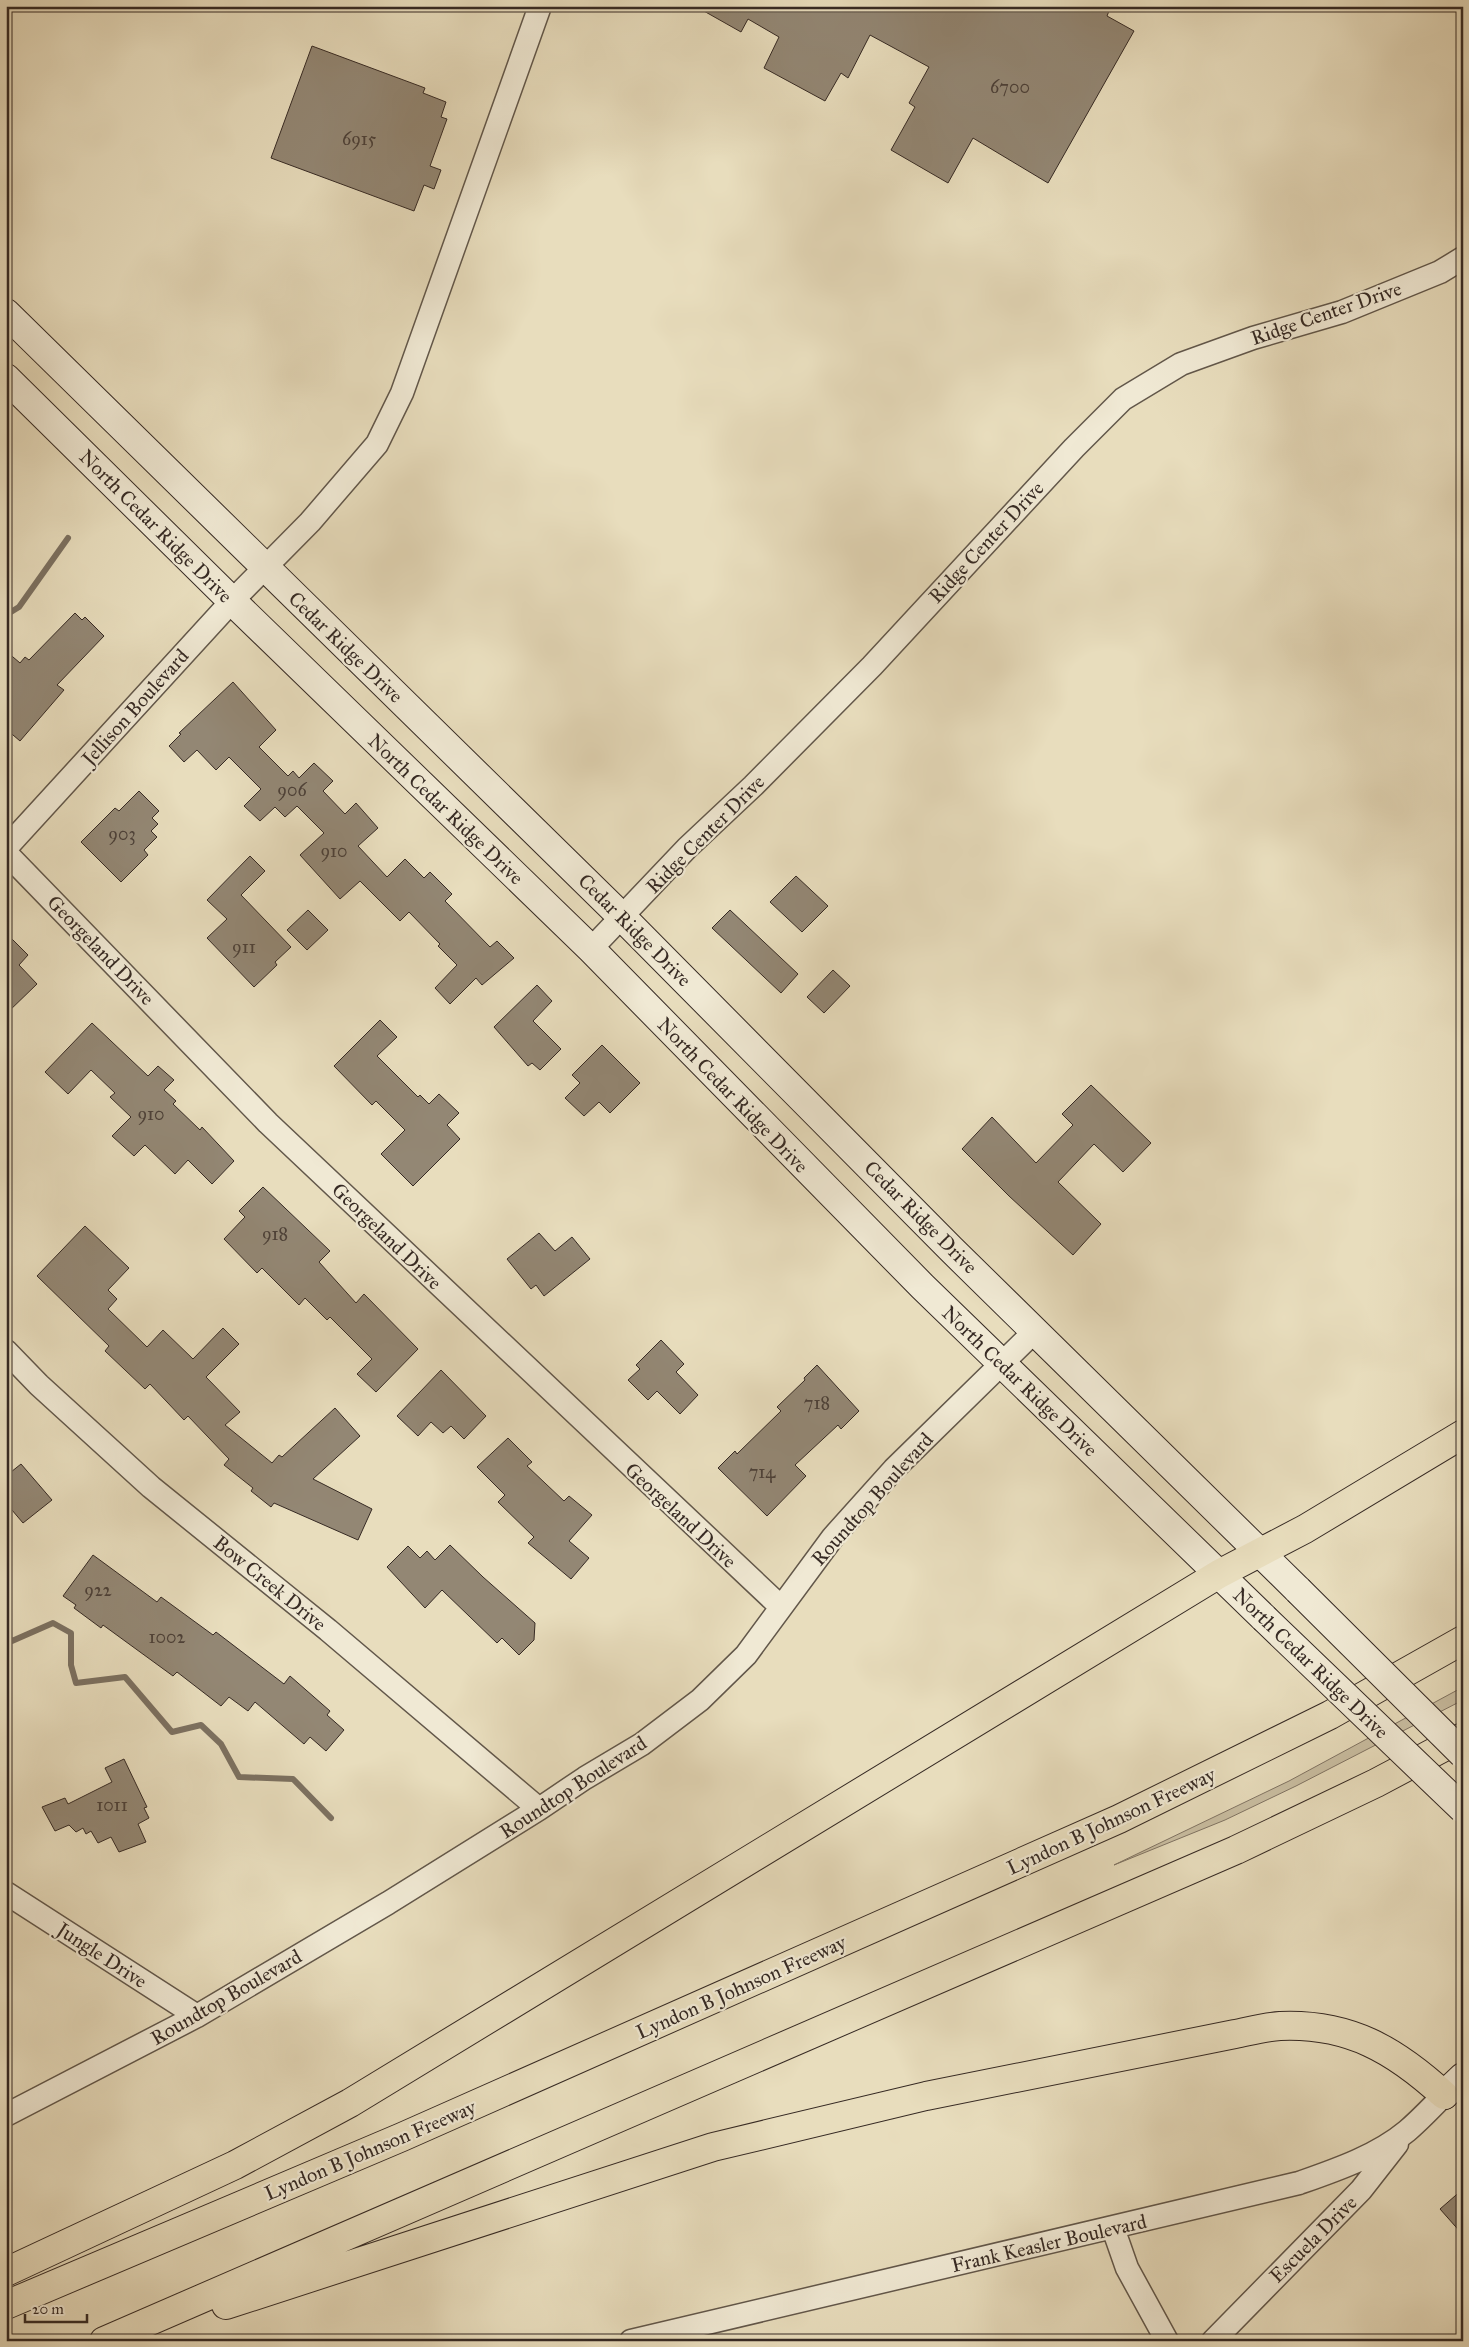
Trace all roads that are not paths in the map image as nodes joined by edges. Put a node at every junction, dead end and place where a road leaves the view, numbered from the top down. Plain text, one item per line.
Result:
1 (540, 6) edge
2 (1463, 258) edge
3 (6, 313) edge
4 (6, 378) edge
5 (266, 569) junction
6 (232, 601) junction
7 (6, 848) edge
8 (6, 853) edge
9 (623, 918) junction
10 (591, 949) junction
11 (1036, 1330) junction
12 (6, 1351) edge
13 (1004, 1364) junction
14 (1463, 1434) edge
15 (1257, 1553) junction
16 (1219, 1574) junction
17 (780, 1607) junction
18 (1463, 1640) edge
19 (1463, 1737) edge
20 (1463, 1754) edge
21 (539, 1809) junction
22 (1463, 1809) edge
23 (6, 1893) edge
24 (197, 2016) junction
25 (1463, 2076) edge
26 (1444, 2096) junction
27 (6, 2115) edge
28 (1406, 2131) junction
29 (1113, 2228) junction
30 (6, 2272) edge
31 (6, 2306) edge
32 (104, 2341) edge
33 (115, 2341) edge
34 (631, 2341) edge
35 (1167, 2341) edge
36 (1213, 2341) edge

1 - 5 street, Jellison Boulevard
2 - 9 street, Ridge Center Drive
3 - 5 main road, Cedar Ridge Drive
4 - 6 main road, North Cedar Ridge Drive
5 - 6 street, Jellison Boulevard
5 - 9 main road, Cedar Ridge Drive
6 - 7 street, Jellison Boulevard
6 - 10 main road, North Cedar Ridge Drive
8 - 17 street, Georgeland Drive
9 - 10 street, Ridge Center Drive
9 - 11 main road, Cedar Ridge Drive
10 - 13 main road, North Cedar Ridge Drive
11 - 13 street, Roundtop Boulevard
11 - 15 main road, Cedar Ridge Drive
12 - 21 street, Bow Creek Drive
13 - 16 main road, North Cedar Ridge Drive
13 - 17 street, Roundtop Boulevard
14 - 15 highway
15 - 16 highway
15 - 20 main road, North Cedar Ridge Drive, bridge
16 - 22 main road, North Cedar Ridge Drive, bridge
16 - 30 highway
17 - 21 street, Roundtop Boulevard
18 - 31 highway, Lyndon B Johnson Freeway
19 - 32 highway
21 - 24 street, Roundtop Boulevard
23 - 24 street, Jungle Drive
24 - 27 street, Roundtop Boulevard
25 - 26 main road
26 - 28 street, Frank Keasler Boulevard
26 - 33 highway
28 - 29 street, Frank Keasler Boulevard
28 - 36 street, Escuela Drive
29 - 34 street, Frank Keasler Boulevard
29 - 35 street

